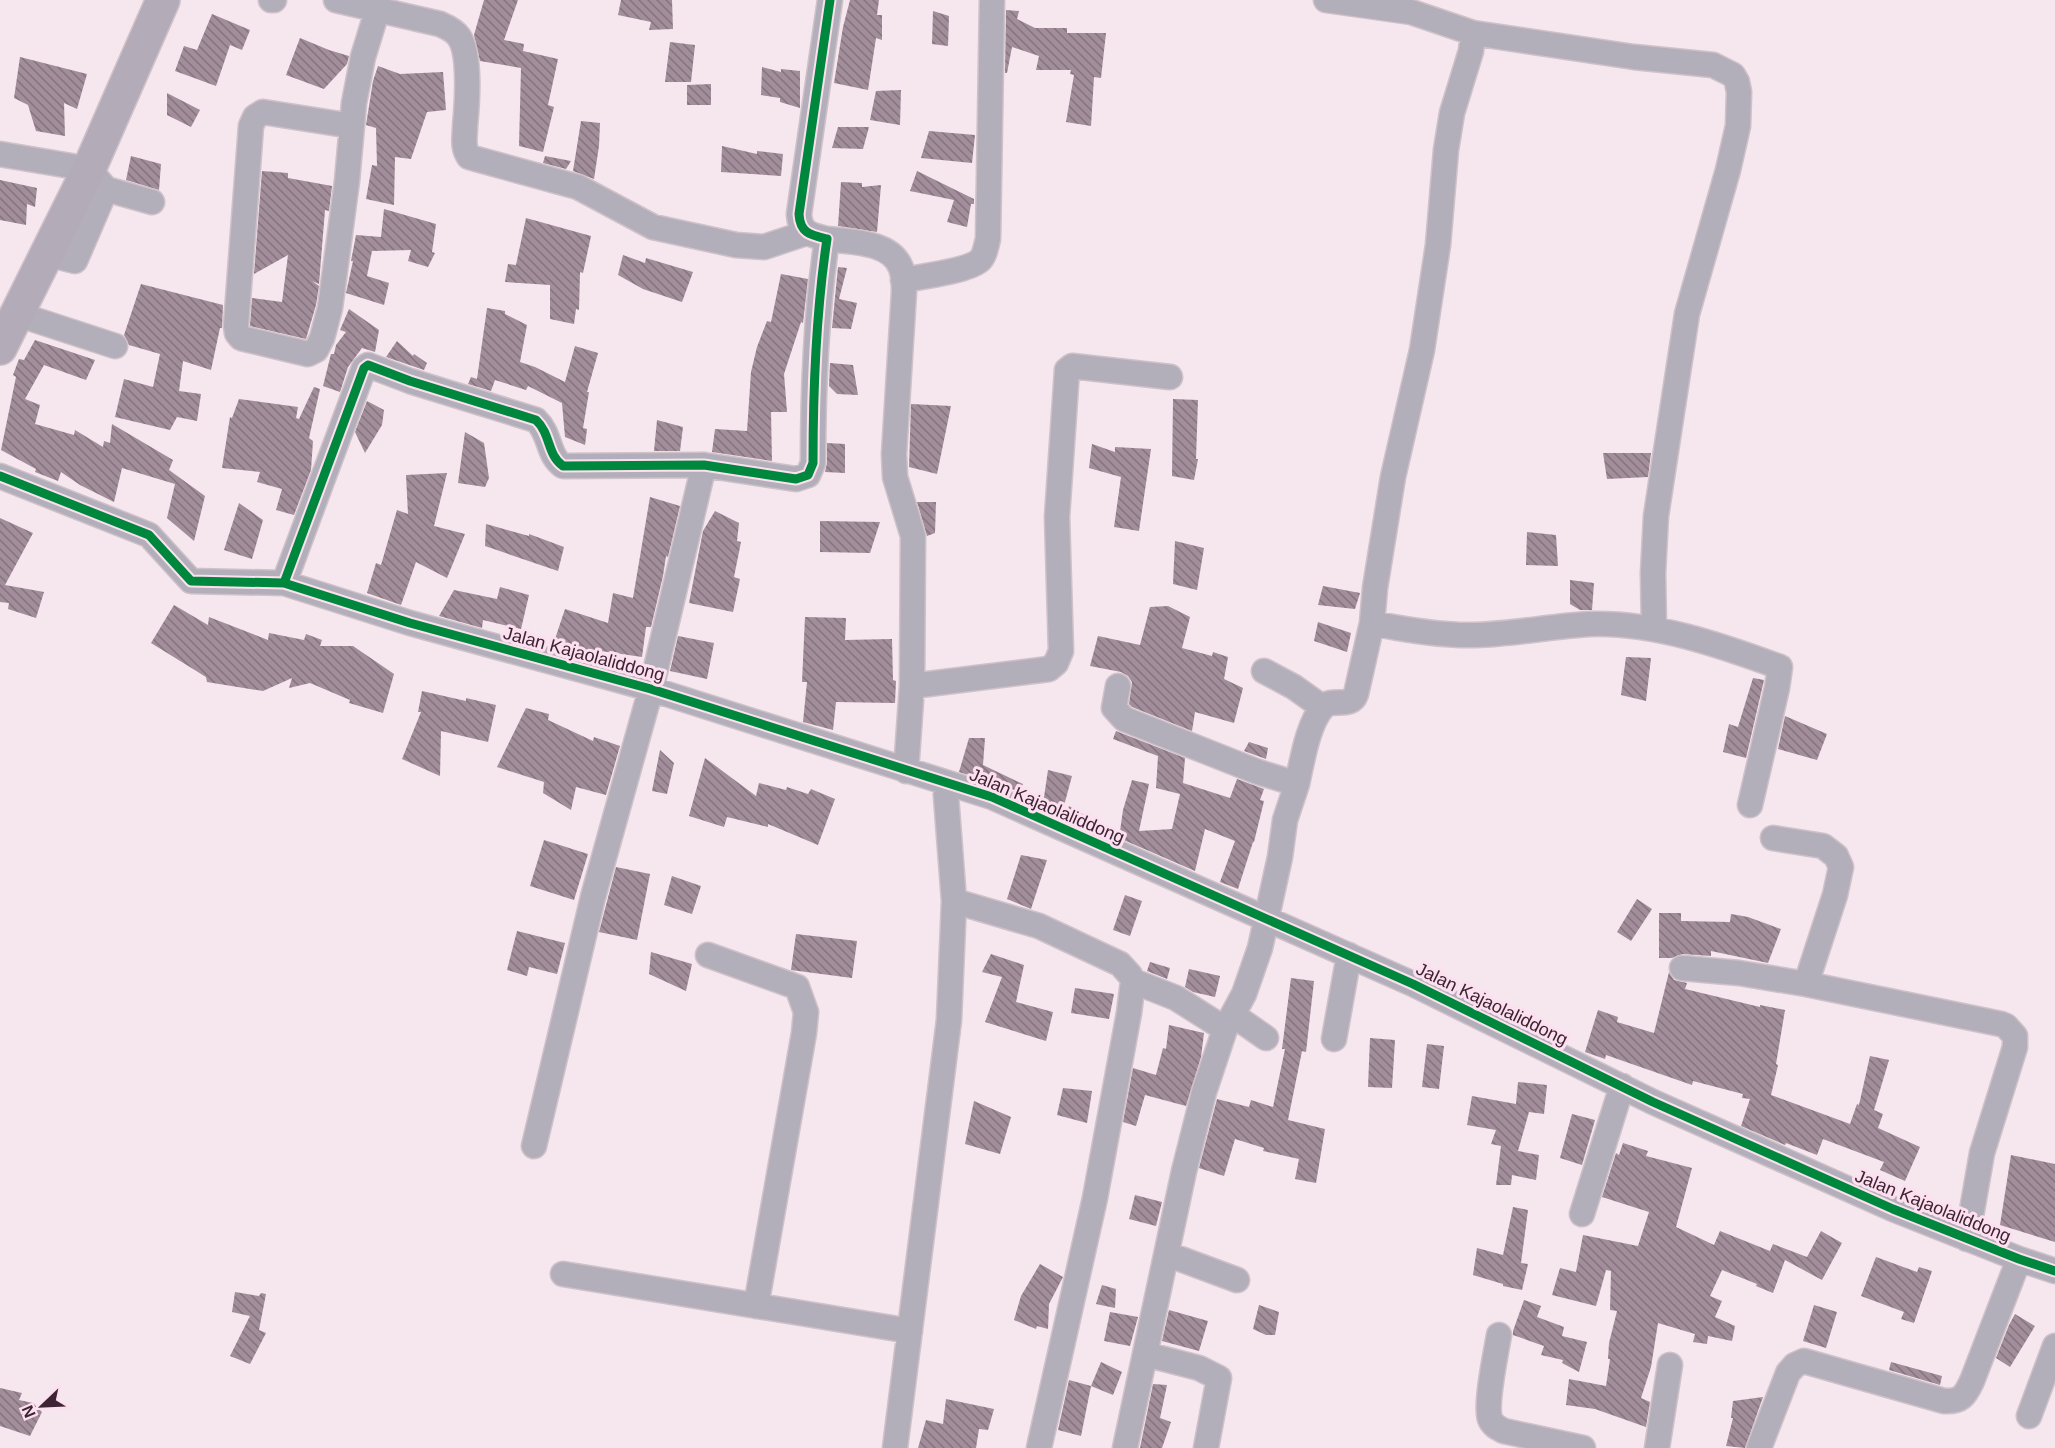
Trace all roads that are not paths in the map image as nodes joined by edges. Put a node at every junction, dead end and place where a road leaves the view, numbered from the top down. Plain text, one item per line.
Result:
1 (163, 0) edge
2 (336, 0) edge
3 (830, 0) edge
4 (992, 0) edge
5 (1326, 0) edge
6 (378, 8) junction
7 (1473, 33) junction
8 (352, 126) junction
9 (0, 154) edge
10 (98, 179) junction
11 (152, 202) dead end
12 (816, 236) junction
13 (903, 280) junction
14 (16, 314) junction
15 (115, 346) dead end
16 (0, 348) edge
17 (1170, 377) dead end
18 (704, 465) junction
19 (0, 476) edge
20 (284, 583) junction
21 (1372, 623) junction
22 (1654, 629) junction
23 (1264, 671) dead end
24 (912, 686) junction
25 (1118, 686) dead end
26 (651, 689) junction
27 (1322, 707) junction
28 (906, 771) junction
29 (945, 783) junction
30 (1297, 784) junction
31 (1750, 805) dead end
32 (1773, 838) dead end
33 (954, 901) junction
34 (1266, 919) junction
35 (708, 955) dead end
36 (1348, 955) junction
37 (1682, 968) dead end
38 (1132, 981) junction
39 (1806, 984) junction
40 (1229, 1022) junction
41 (1266, 1038) dead end
42 (1334, 1040) dead end
43 (1622, 1086) junction
44 (534, 1146) dead end
45 (1582, 1214) dead end
46 (1967, 1239) junction
47 (1167, 1254) junction
48 (2019, 1259) junction
49 (2055, 1271) edge
50 (563, 1274) dead end
51 (1237, 1280) dead end
52 (756, 1306) junction
53 (910, 1331) junction
54 (1499, 1335) dead end
55 (2055, 1346) edge
56 (1145, 1354) junction
57 (1670, 1365) dead end
58 (2029, 1416) dead end
59 (895, 1448) edge
60 (1040, 1448) edge
61 (1125, 1448) edge
62 (1206, 1448) edge
63 (1583, 1448) edge
64 (1657, 1448) edge
65 (1759, 1448) edge

1 - 10 highway
2 - 6 street
3 - 12 street
4 - 13 street
5 - 7 street
6 - 8 street
6 - 12 street
7 - 21 street
7 - 22 street
8 - 8 street
9 - 10 street
10 - 11 street
10 - 14 highway
12 - 13 street
12 - 18 street
13 - 24 street
14 - 15 street
14 - 16 highway
17 - 24 street
18 - 20 street
18 - 26 street
19 - 20 street, Jalan Kajaolaliddong
20 - 26 street, Jalan Kajaolaliddong
21 - 22 street
21 - 27 street
22 - 31 street
23 - 27 street
24 - 28 street
25 - 30 street
26 - 28 street, Jalan Kajaolaliddong
26 - 44 street
27 - 30 street
28 - 29 street, Jalan Kajaolaliddong
29 - 33 street
29 - 34 street, Jalan Kajaolaliddong
30 - 34 street
32 - 39 street
33 - 38 street
33 - 53 street
34 - 36 street, Jalan Kajaolaliddong
34 - 40 street
35 - 52 street
36 - 42 street
36 - 43 street, Jalan Kajaolaliddong
37 - 39 street
38 - 40 street
38 - 60 street
39 - 46 street
40 - 41 street
40 - 47 street
43 - 45 street
43 - 46 street, Jalan Kajaolaliddong
46 - 48 street, Jalan Kajaolaliddong
47 - 51 street
47 - 56 street
48 - 49 street, Jalan Kajaolaliddong
48 - 65 street
50 - 52 street
52 - 53 street
53 - 59 street
54 - 63 street
55 - 58 street
56 - 61 street
56 - 62 street
57 - 64 street

